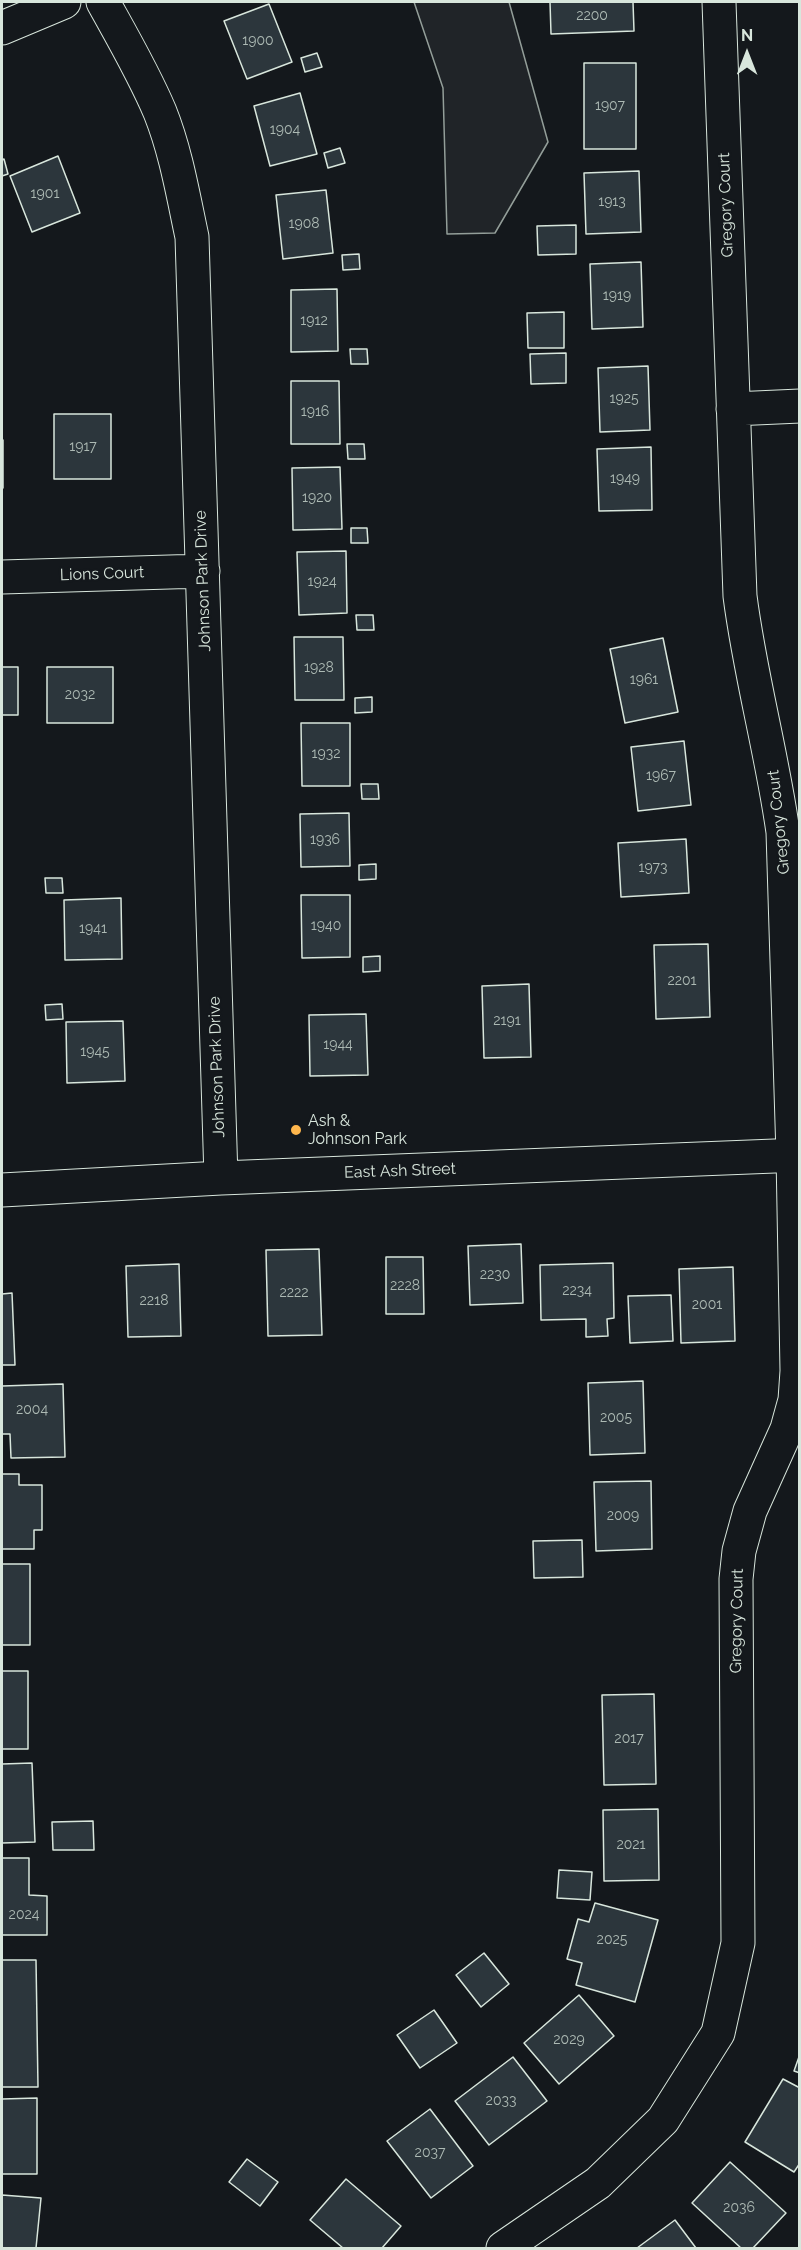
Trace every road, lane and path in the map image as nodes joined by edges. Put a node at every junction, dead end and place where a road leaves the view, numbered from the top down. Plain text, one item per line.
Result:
1 (64, 2) edge
2 (103, 2) edge
3 (719, 2) edge
4 (2, 28) edge
5 (800, 406) edge
6 (733, 409) junction
7 (202, 571) junction
8 (2, 577) edge
9 (796, 1155) edge
10 (221, 1178) junction
11 (2, 1190) edge
12 (503, 2248) edge

1 - 4 street
2 - 7 street, Johnson Park Drive
3 - 6 street, Gregory Court
5 - 6 street
6 - 9 street, Gregory Court
7 - 8 street, Lions Court
7 - 10 street, Johnson Park Drive
9 - 10 street, East Ash Street
9 - 12 street, Gregory Court
10 - 11 street, East Ash Street

